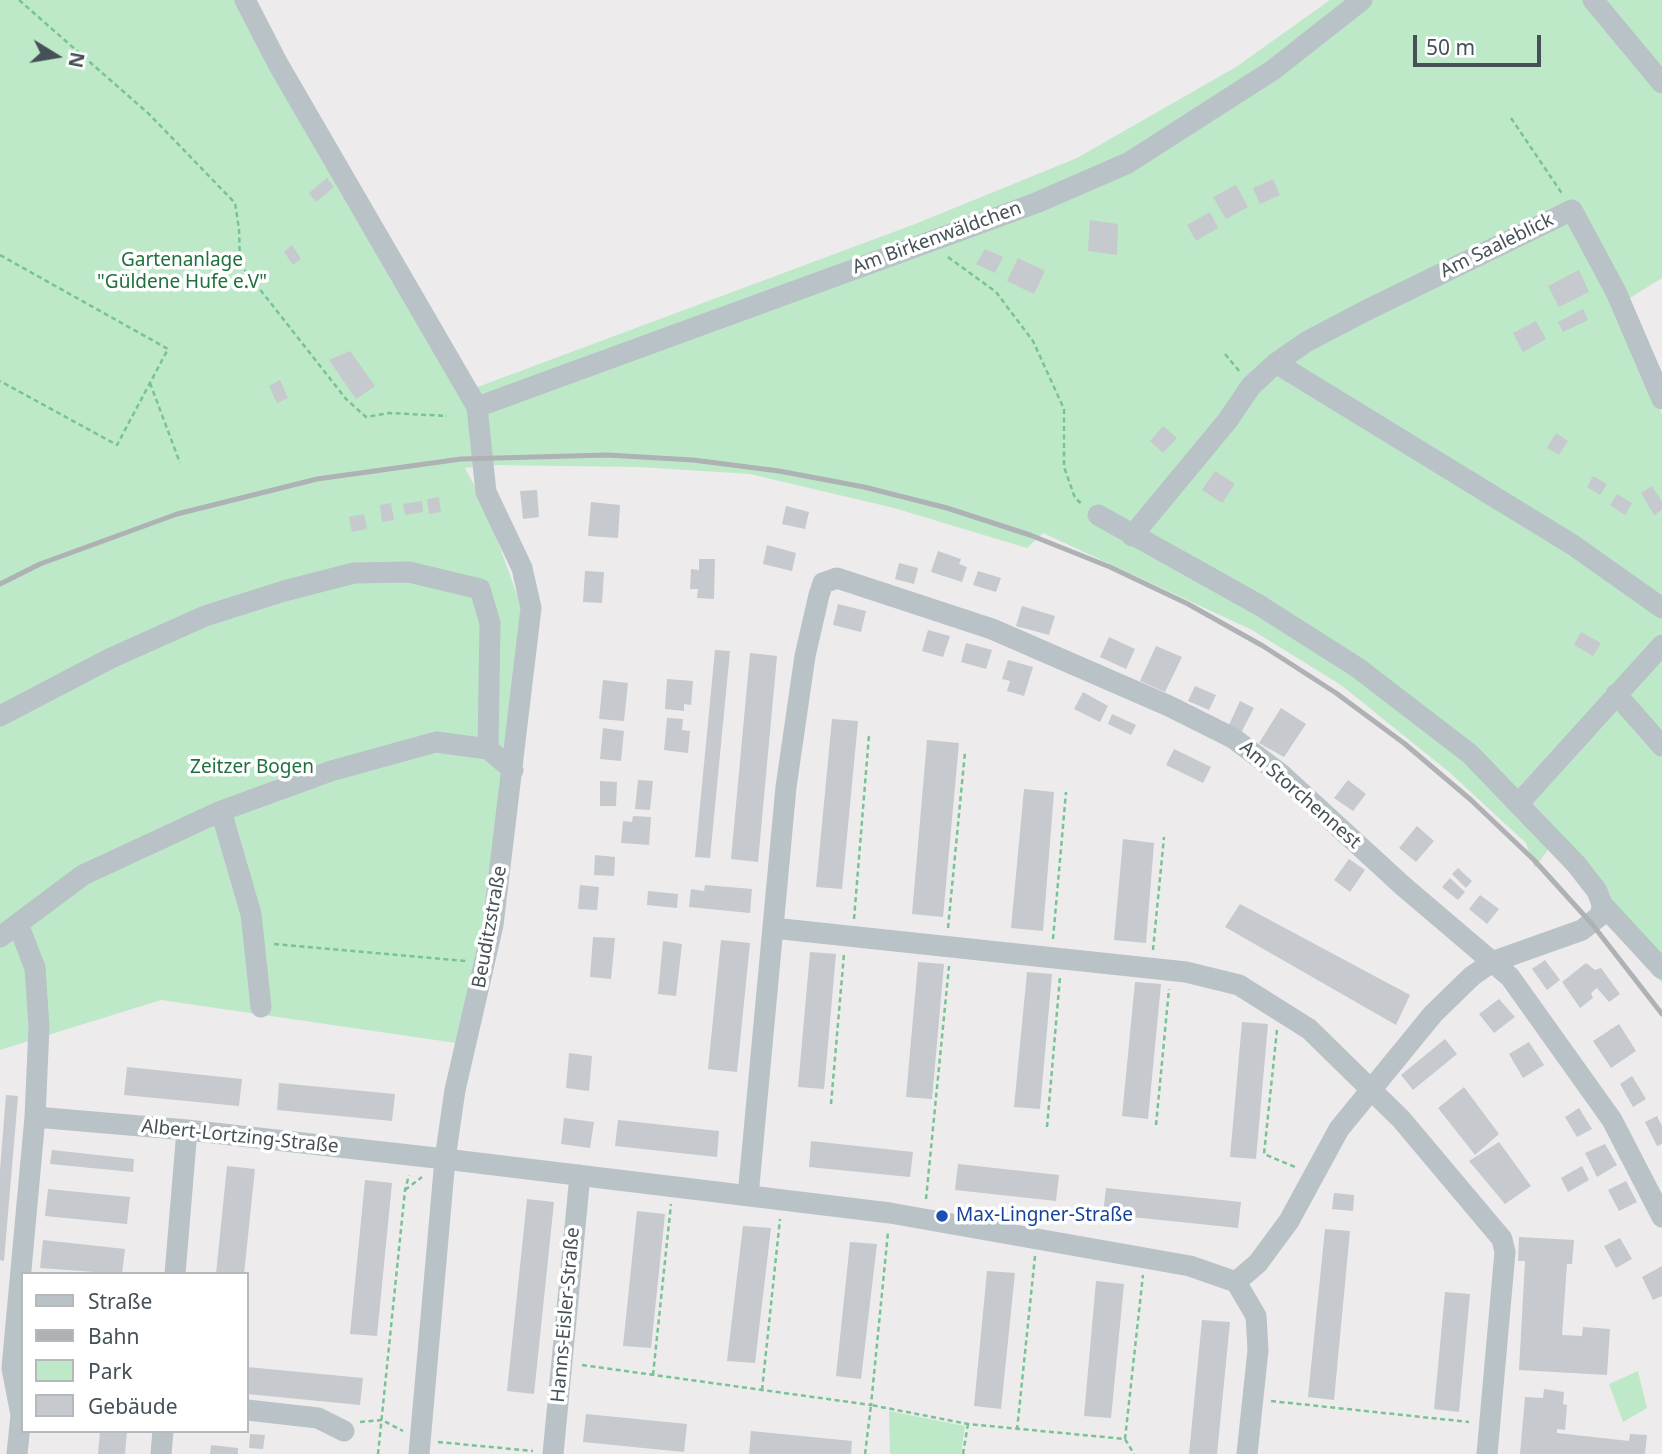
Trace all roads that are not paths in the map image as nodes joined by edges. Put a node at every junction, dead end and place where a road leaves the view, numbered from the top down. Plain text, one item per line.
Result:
1 (245, 0) edge
2 (1362, 0) edge
3 (1592, 0) edge
4 (1662, 83) edge
5 (1276, 363) junction
6 (1662, 399) edge
7 (477, 407) junction
8 (1098, 515) road end
9 (1132, 536) junction
10 (1662, 608) edge
11 (1662, 645) edge
12 (1616, 694) junction
13 (0, 716) edge
14 (1662, 747) edge
15 (488, 749) junction
16 (513, 770) junction
17 (1520, 802) junction
18 (221, 811) junction
19 (1602, 904) junction
20 (18, 923) junction
21 (773, 928) junction
22 (0, 937) edge
23 (1492, 962) junction
24 (1662, 969) edge
25 (261, 1007) dead end
26 (1370, 1091) junction
27 (35, 1117) junction
28 (187, 1130) junction
29 (445, 1159) junction
30 (580, 1175) junction
31 (748, 1196) junction
32 (1662, 1217) edge
33 (10, 1268) edge
34 (176, 1272) edge
35 (1236, 1282) junction
36 (248, 1410) edge
37 (344, 1431) road end
38 (163, 1433) edge
39 (419, 1447) edge
40 (17, 1454) edge
41 (161, 1454) edge
42 (553, 1454) edge
43 (1247, 1454) edge
44 (1486, 1454) edge

1 - 7 street
2 - 7 street, Am Birkenwäldchen
3 - 4 street
5 - 6 street, Am Saaleblick
5 - 9 street, Am Saaleblick
5 - 10 street
7 - 16 street, Beuditzstraße
8 - 9 street
9 - 17 street
11 - 12 street
12 - 14 street
12 - 17 street
13 - 15 street
15 - 16 street
15 - 18 street
16 - 29 street, Beuditzstraße
17 - 19 street
18 - 20 street
18 - 25 street
19 - 23 street
19 - 24 street
20 - 22 street
20 - 27 street
21 - 23 street, Am Storchennest
21 - 26 street
21 - 31 street
23 - 26 street
23 - 32 street, Am Storchennest
26 - 35 street
26 - 44 street
27 - 28 street, Albert-Lortzing-Straße
27 - 33 street
28 - 29 street, Albert-Lortzing-Straße
28 - 34 street
29 - 30 street
29 - 39 street, Beuditzstraße
30 - 31 street
30 - 42 street, Hanns-Eisler-Straße
31 - 35 street
33 - 40 street
35 - 43 street
36 - 37 street
38 - 41 street

